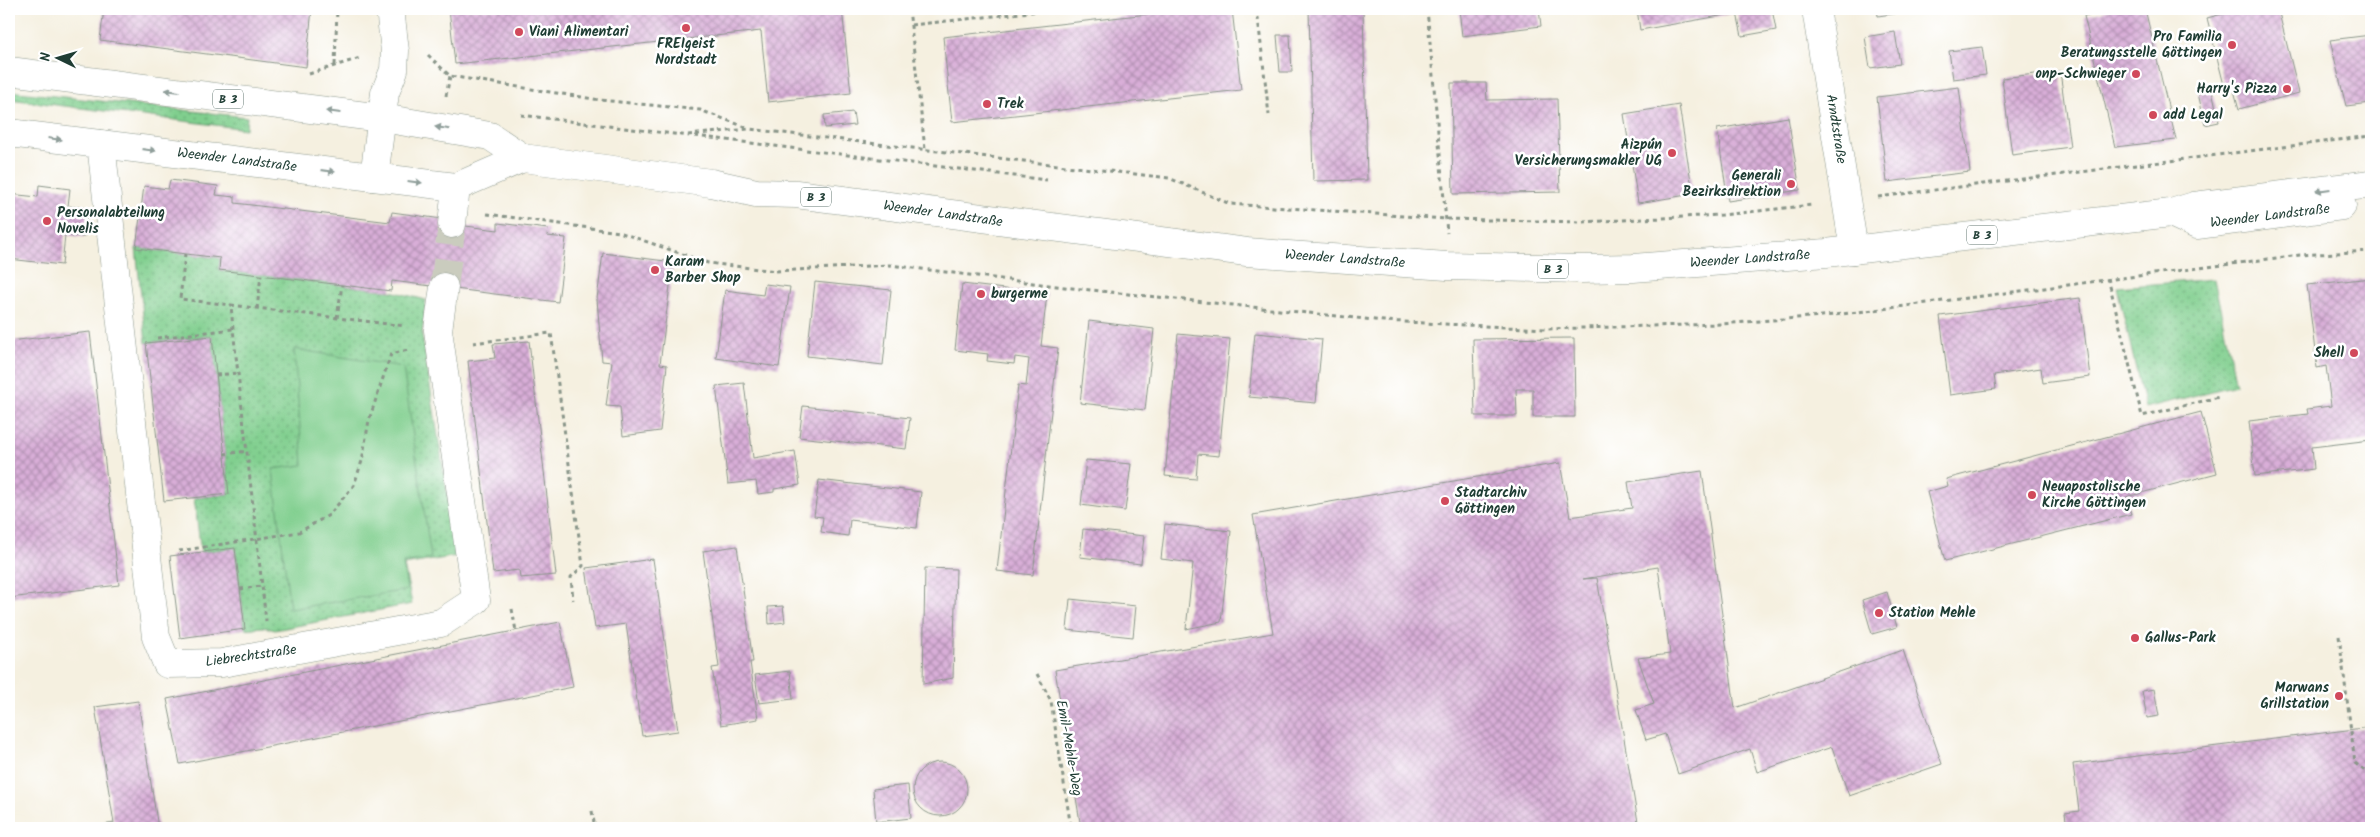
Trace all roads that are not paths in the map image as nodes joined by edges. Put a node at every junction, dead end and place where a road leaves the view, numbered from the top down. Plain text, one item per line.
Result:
1 (378, 9) edge
2 (390, 9) edge
3 (1816, 9) edge
4 (9, 71) edge
5 (384, 106) junction
6 (9, 133) edge
7 (101, 144) junction
8 (523, 158) junction
9 (374, 177) junction
10 (2371, 184) edge
11 (2371, 203) edge
12 (2171, 213) junction
13 (1854, 250) junction
14 (444, 288) tunnel mouth

1 - 5 main road
2 - 5 main road
3 - 13 main road, Arndtstraße
5 -> 4 main road, Weender Landstraße / B 3
8 -> 5 main road, Weender Landstraße / B 3
5 - 9 main road
6 -> 7 main road, Weender Landstraße
7 -> 9 main road, Weender Landstraße
7 - 14 main road, Liebrechtstraße
9 -> 8 main road, Weender Landstraße
8 - 13 main road, Weender Landstraße / B 3
10 -> 12 main road, Weender Landstraße / B 3
11 - 12 main road, Weender Landstraße
12 - 13 main road, Weender Landstraße / B 3

